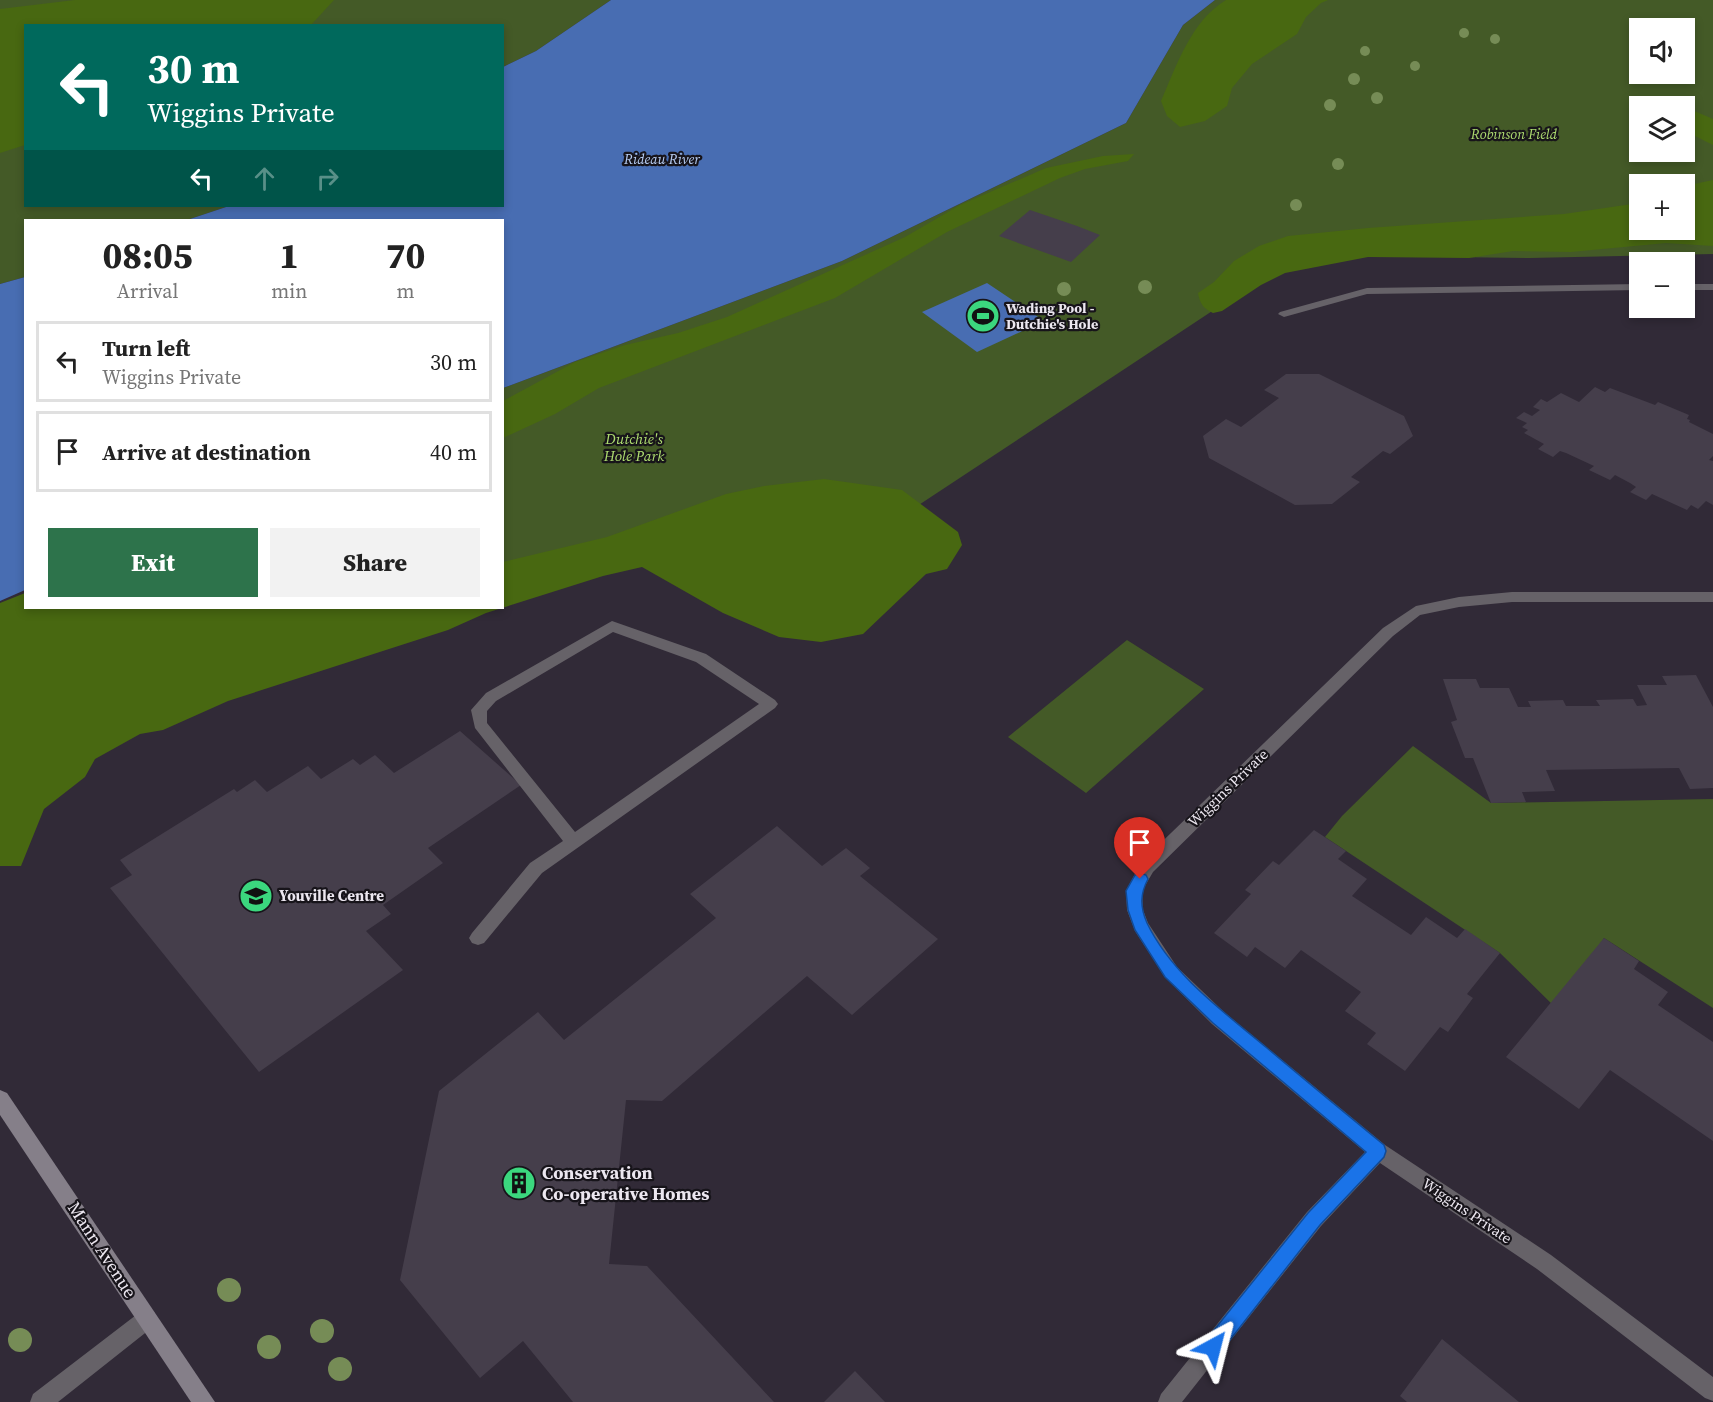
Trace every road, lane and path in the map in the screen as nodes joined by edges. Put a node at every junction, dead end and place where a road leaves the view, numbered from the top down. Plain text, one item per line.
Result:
1 (1629, 287) edge
2 (1695, 287) edge
3 (1713, 287) edge
4 (1284, 314) dead end
5 (1713, 597) edge
6 (573, 842) junction
7 (478, 938) dead end
8 (0, 1099) edge
9 (1378, 1151) junction
10 (147, 1319) junction
11 (1713, 1390) edge
12 (41, 1402) edge
13 (204, 1402) edge
14 (1169, 1402) edge

1 - 4 street
2 - 3 street
5 - 9 street, Wiggins Private
6 - 6 street
6 - 7 street
8 - 10 street, Mann Avenue
9 - 11 street, Wiggins Private
9 - 14 street
10 - 12 street
10 - 13 street, Mann Avenue

